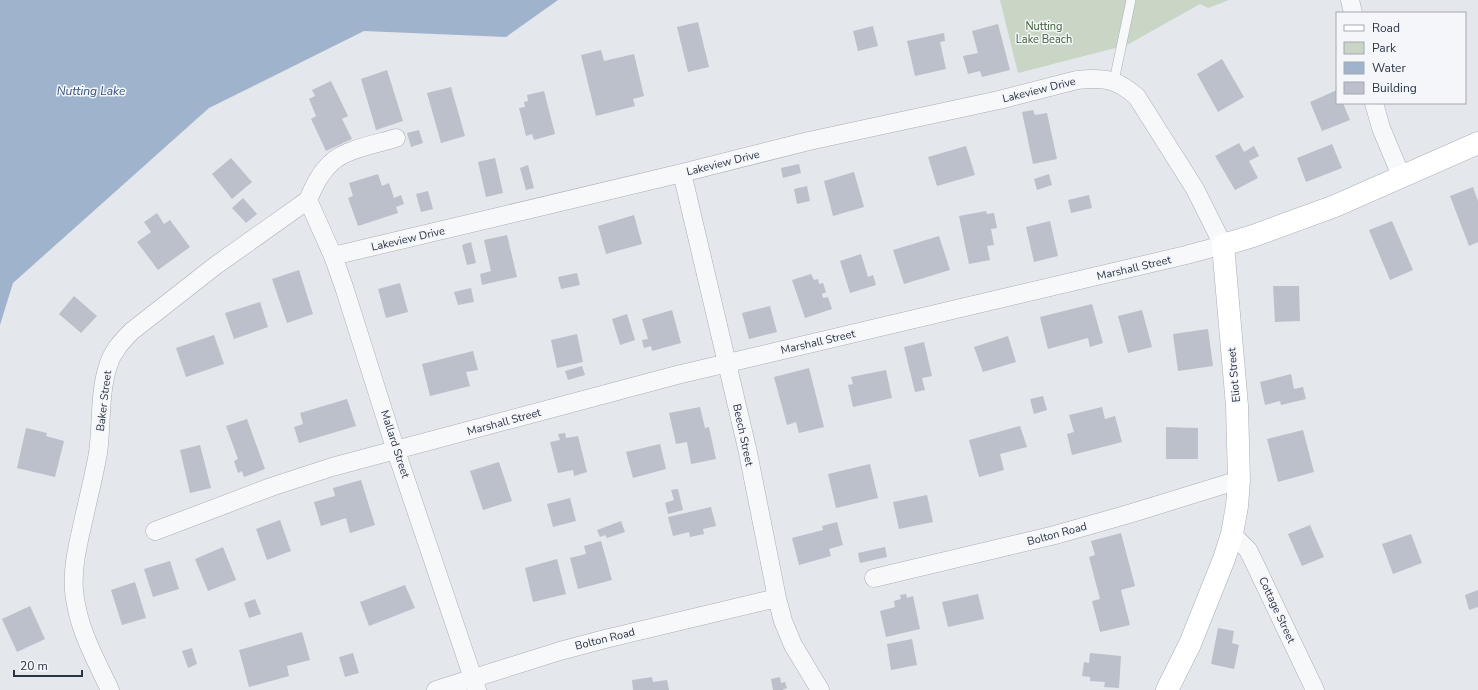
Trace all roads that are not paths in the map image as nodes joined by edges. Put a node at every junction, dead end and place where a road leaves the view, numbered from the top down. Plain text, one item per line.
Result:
1 (1131, 0) edge
2 (1350, 0) edge
3 (1353, 12) edge
4 (1114, 81) junction
5 (1374, 104) edge
6 (396, 138) dead end
7 (1478, 143) edge
8 (682, 173) junction
9 (1402, 178) junction
10 (308, 200) junction
11 (1223, 245) junction
12 (333, 256) junction
13 (728, 364) junction
14 (396, 451) junction
15 (1239, 480) junction
16 (155, 531) dead end
17 (1232, 534) junction
18 (874, 578) dead end
19 (777, 598) junction
20 (475, 684) edge
21 (110, 690) edge
22 (436, 690) edge
23 (820, 690) edge
24 (1166, 690) edge
25 (1315, 690) edge

1 - 4 lane
2 - 3 street
4 - 8 street, Lakeview Drive
4 - 11 street, Eliot Street
5 - 9 street
6 - 10 street
7 - 9 street, Marshall Street
8 - 12 street, Lakeview Drive
8 - 13 street, Beech Street
9 - 11 street, Marshall Street
10 - 12 street, Mallard Street
10 - 21 street, Baker Street
11 - 13 street, Marshall Street
11 - 15 street, Eliot Street
12 - 14 street, Mallard Street
13 - 14 street, Marshall Street
13 - 19 street, Beech Street
14 - 16 street, Marshall Street
14 - 20 street, Mallard Street
15 - 17 street, Eliot Street
15 - 18 street, Bolton Road
17 - 24 street, Eliot Street
17 - 25 street, Cottage Street
19 - 20 street, Bolton Road
19 - 23 street, Beech Street
20 - 22 street, Bolton Road

